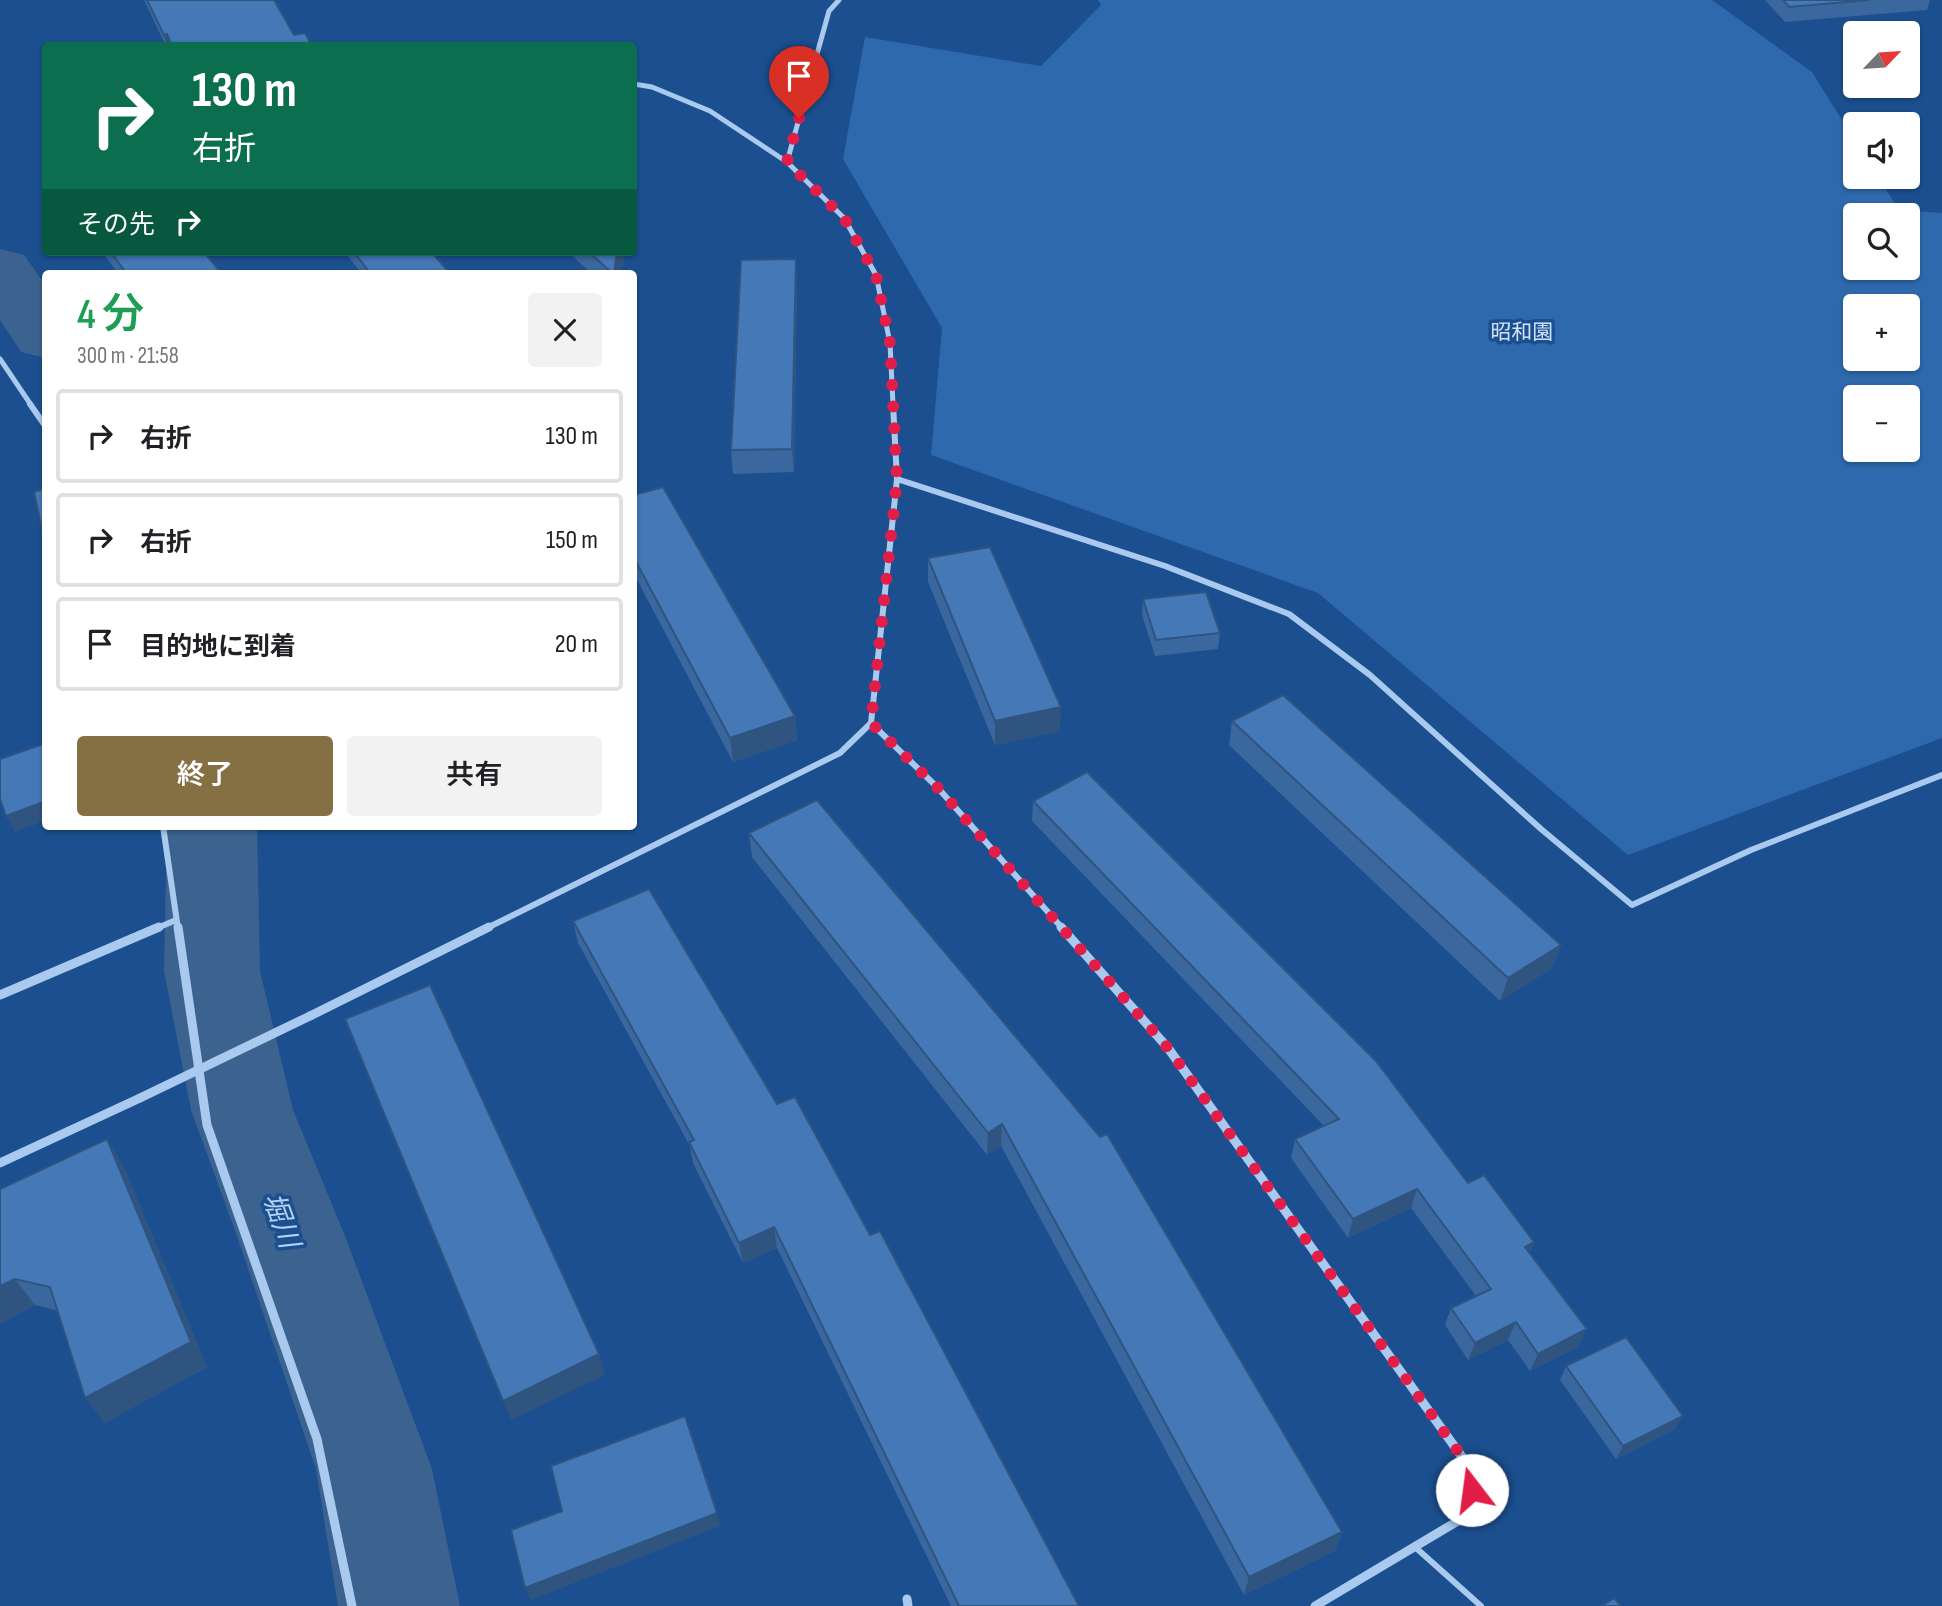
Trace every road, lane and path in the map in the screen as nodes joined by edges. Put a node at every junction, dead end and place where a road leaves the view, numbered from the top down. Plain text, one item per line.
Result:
1 (839, 0) edge
2 (637, 84) edge
3 (787, 162) junction
4 (0, 359) edge
5 (42, 421) edge
6 (897, 480) junction
7 (871, 723) junction
8 (1942, 775) edge
9 (164, 830) edge
10 (176, 920) junction
11 (0, 995) edge
12 (0, 1163) edge
13 (1415, 1546) junction
14 (352, 1606) edge
15 (1315, 1606) edge
16 (1481, 1606) edge

1 - 3 street
2 - 3 street
3 - 6 street
4 - 5 street
6 - 7 street
6 - 8 street
7 - 12 street, bridge
7 - 13 street
9 - 10 street
10 - 11 street
10 - 14 street
13 - 15 street
13 - 16 lane

